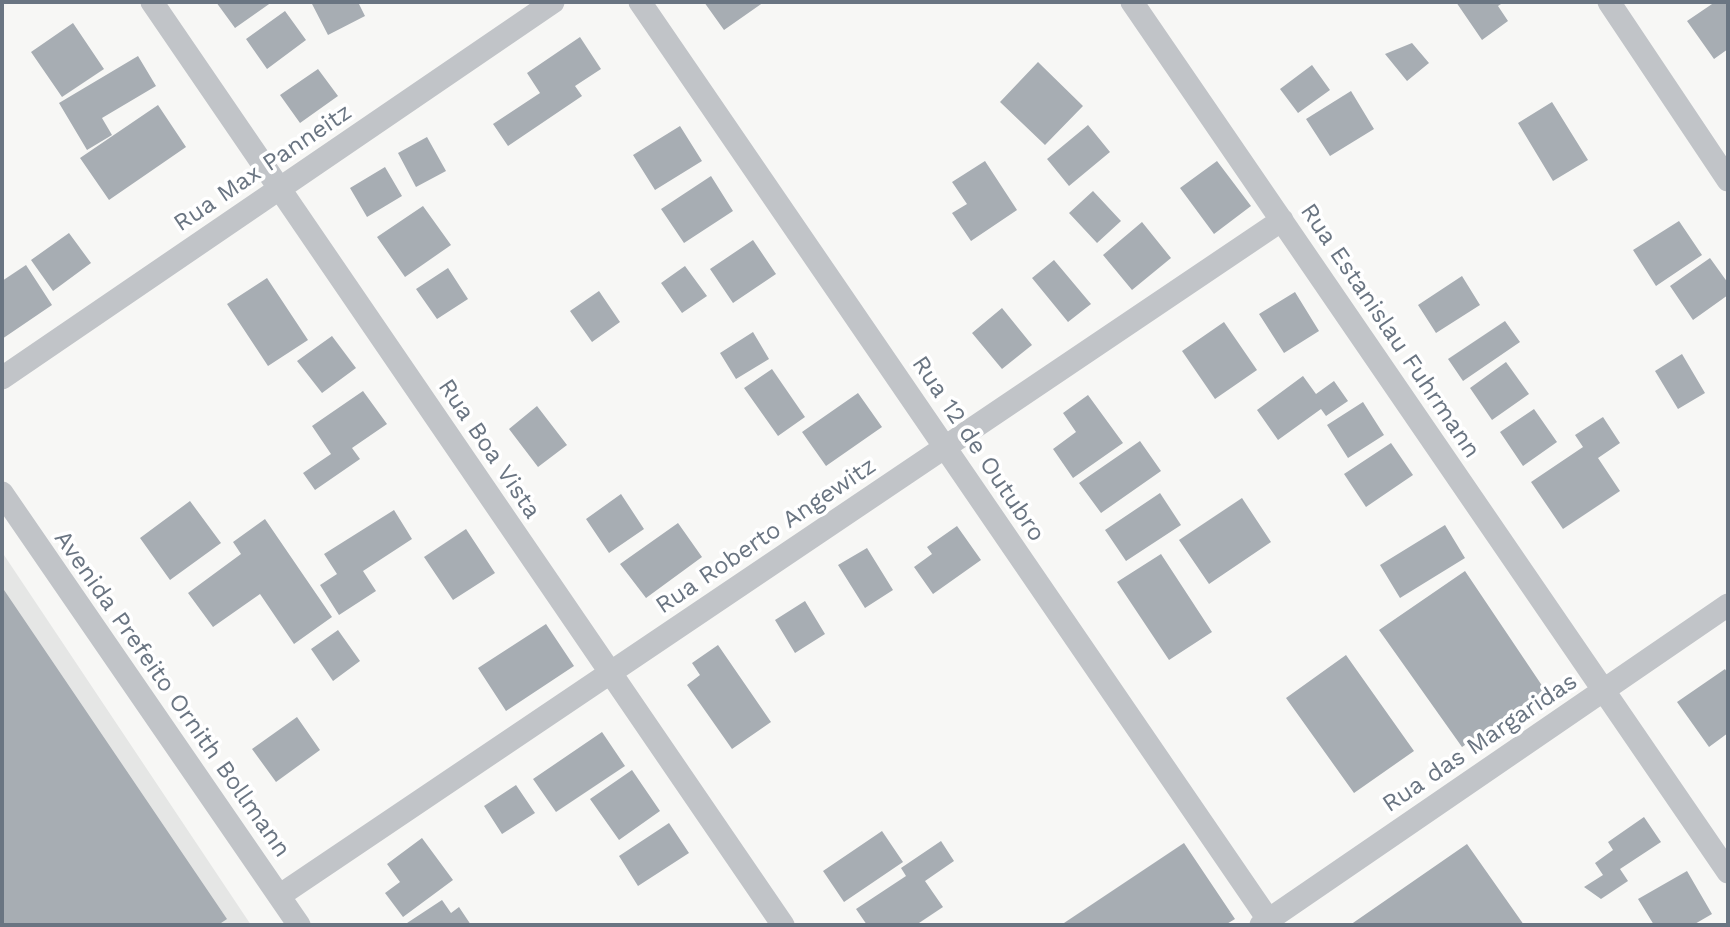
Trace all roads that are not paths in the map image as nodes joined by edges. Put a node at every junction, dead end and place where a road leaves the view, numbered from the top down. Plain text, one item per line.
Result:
1 (152, 2) edge
2 (553, 2) edge
3 (640, 2) edge
4 (1132, 2) edge
5 (1609, 2) edge
6 (1728, 180) edge
7 (279, 188) junction
8 (1282, 220) junction
9 (2, 378) edge
10 (944, 447) junction
11 (2, 493) edge
12 (1728, 605) edge
13 (610, 673) junction
14 (1605, 690) junction
15 (1728, 872) edge
16 (279, 896) junction
17 (1267, 924) edge
18 (299, 925) edge
19 (783, 925) edge

1 - 7 street, Rua Boa Vista
2 - 7 street, Rua Max Panneitz
3 - 10 street, Rua 12 de Outubro
4 - 8 street, Rua Estanislau Fuhrmann
5 - 6 street
7 - 9 street, Rua Max Panneitz
7 - 13 street, Rua Boa Vista
8 - 10 street, Rua Roberto Angewitz
8 - 14 street, Rua Estanislau Fuhrmann
10 - 13 street, Rua Roberto Angewitz
10 - 17 street, Rua 12 de Outubro
11 - 16 street, Avenida Prefeito Ornith Bollmann
12 - 14 street, Rua das Margaridas
13 - 16 street, Rua Roberto Angewitz
13 - 19 street, Rua Boa Vista
14 - 15 street, Rua Estanislau Fuhrmann
14 - 17 street, Rua das Margaridas
16 - 18 street, Avenida Prefeito Ornith Bollmann

